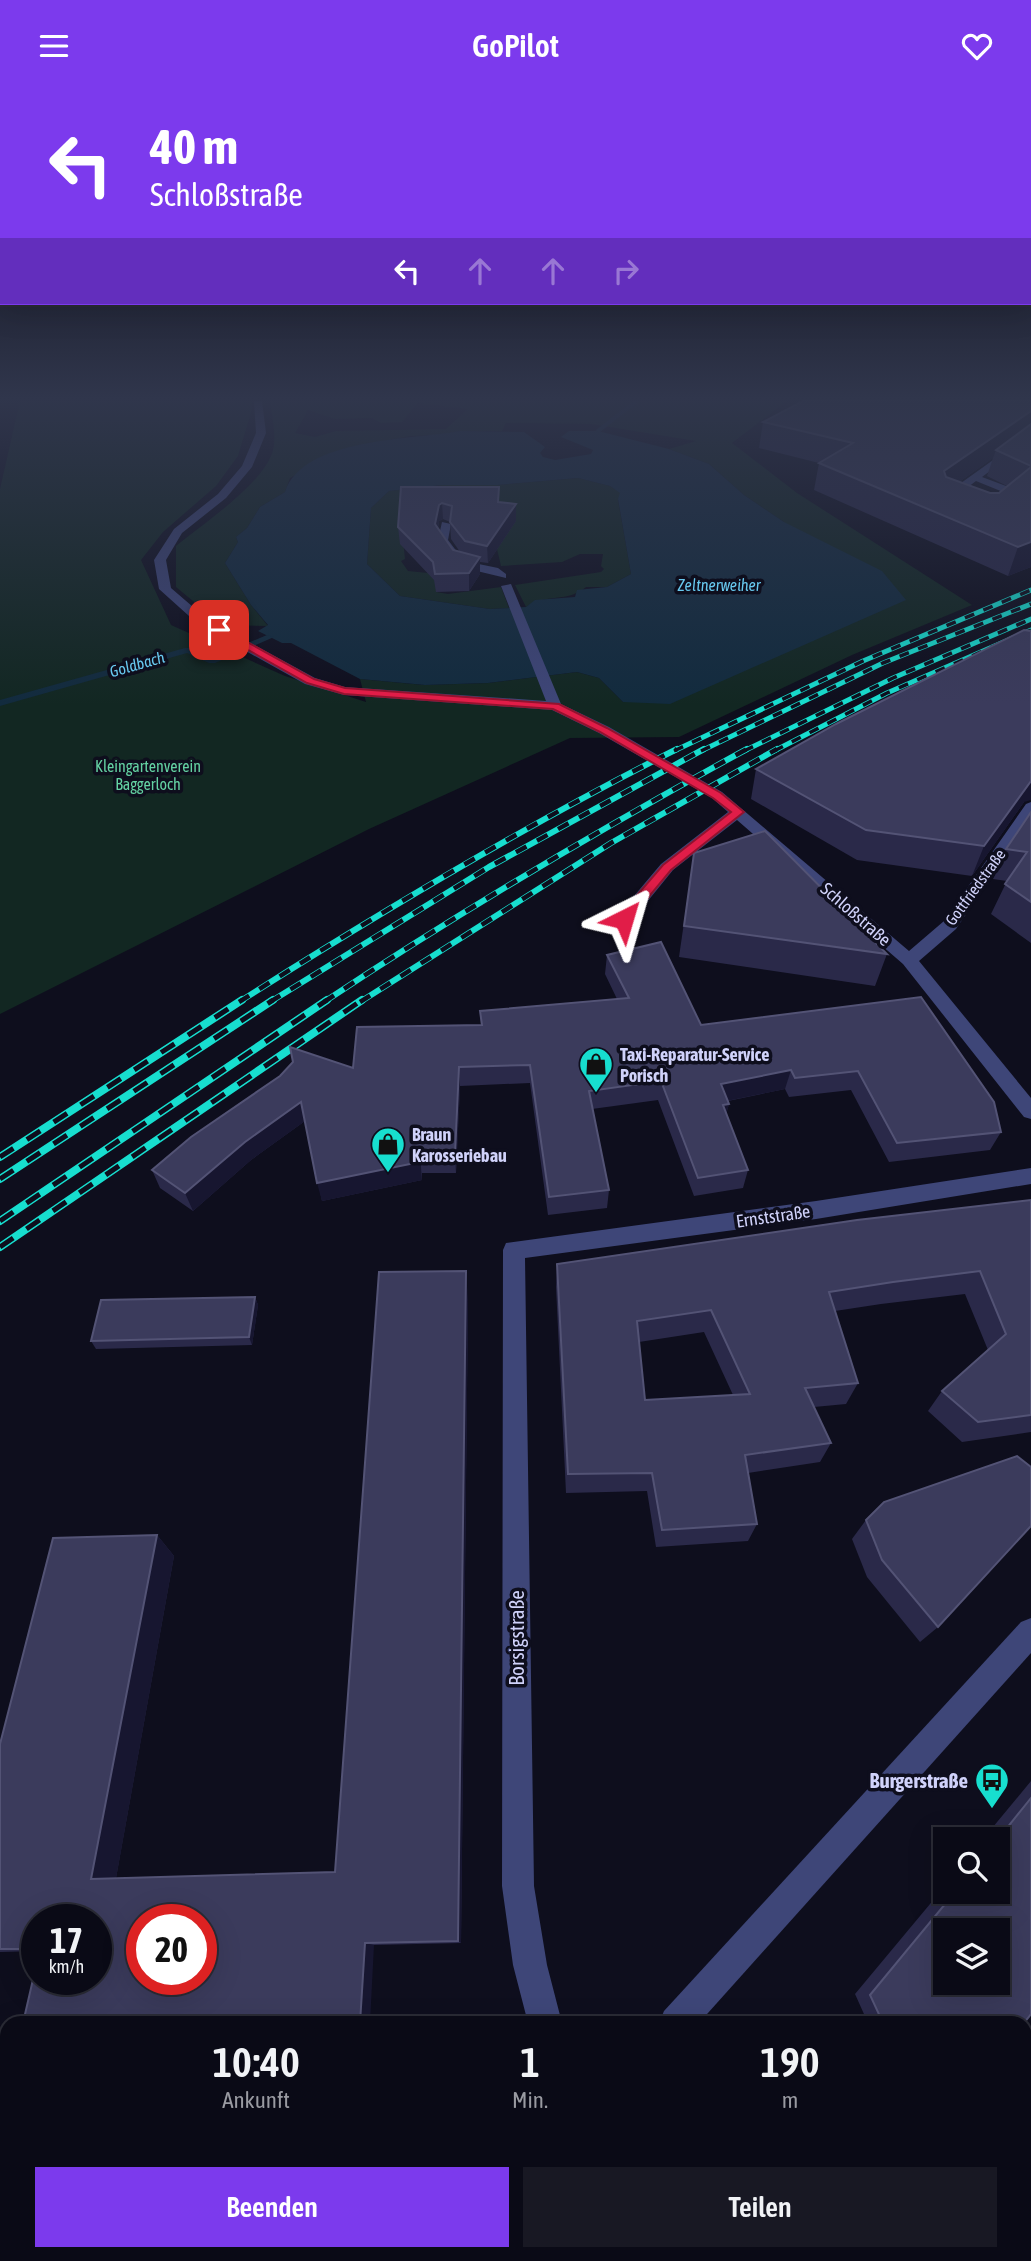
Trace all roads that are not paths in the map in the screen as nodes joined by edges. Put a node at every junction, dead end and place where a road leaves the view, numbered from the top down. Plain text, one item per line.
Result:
1 (214, 502) edge
2 (949, 502) edge
3 (1003, 502) edge
4 (953, 504) edge
5 (995, 508) edge
6 (446, 524) edge
7 (555, 706) junction
8 (1031, 807) edge
9 (738, 812) junction
10 (624, 919) dead end
11 (909, 960) junction
12 (1031, 1112) edge
13 (1031, 1176) edge
14 (514, 1250) joint
15 (1031, 1632) edge
16 (543, 2016) edge
17 (682, 2016) edge

1 - 7 street
2 - 4 street
3 - 5 street
6 - 7 street
7 - 9 street, Schloßstraße
8 - 11 street, Gottfriedstraße
9 - 10 street
9 - 11 street, Schloßstraße
11 - 12 street, Schloßstraße
13 - 14 street, Ernststraße
14 - 16 street, Borsigstraße
15 - 17 street

